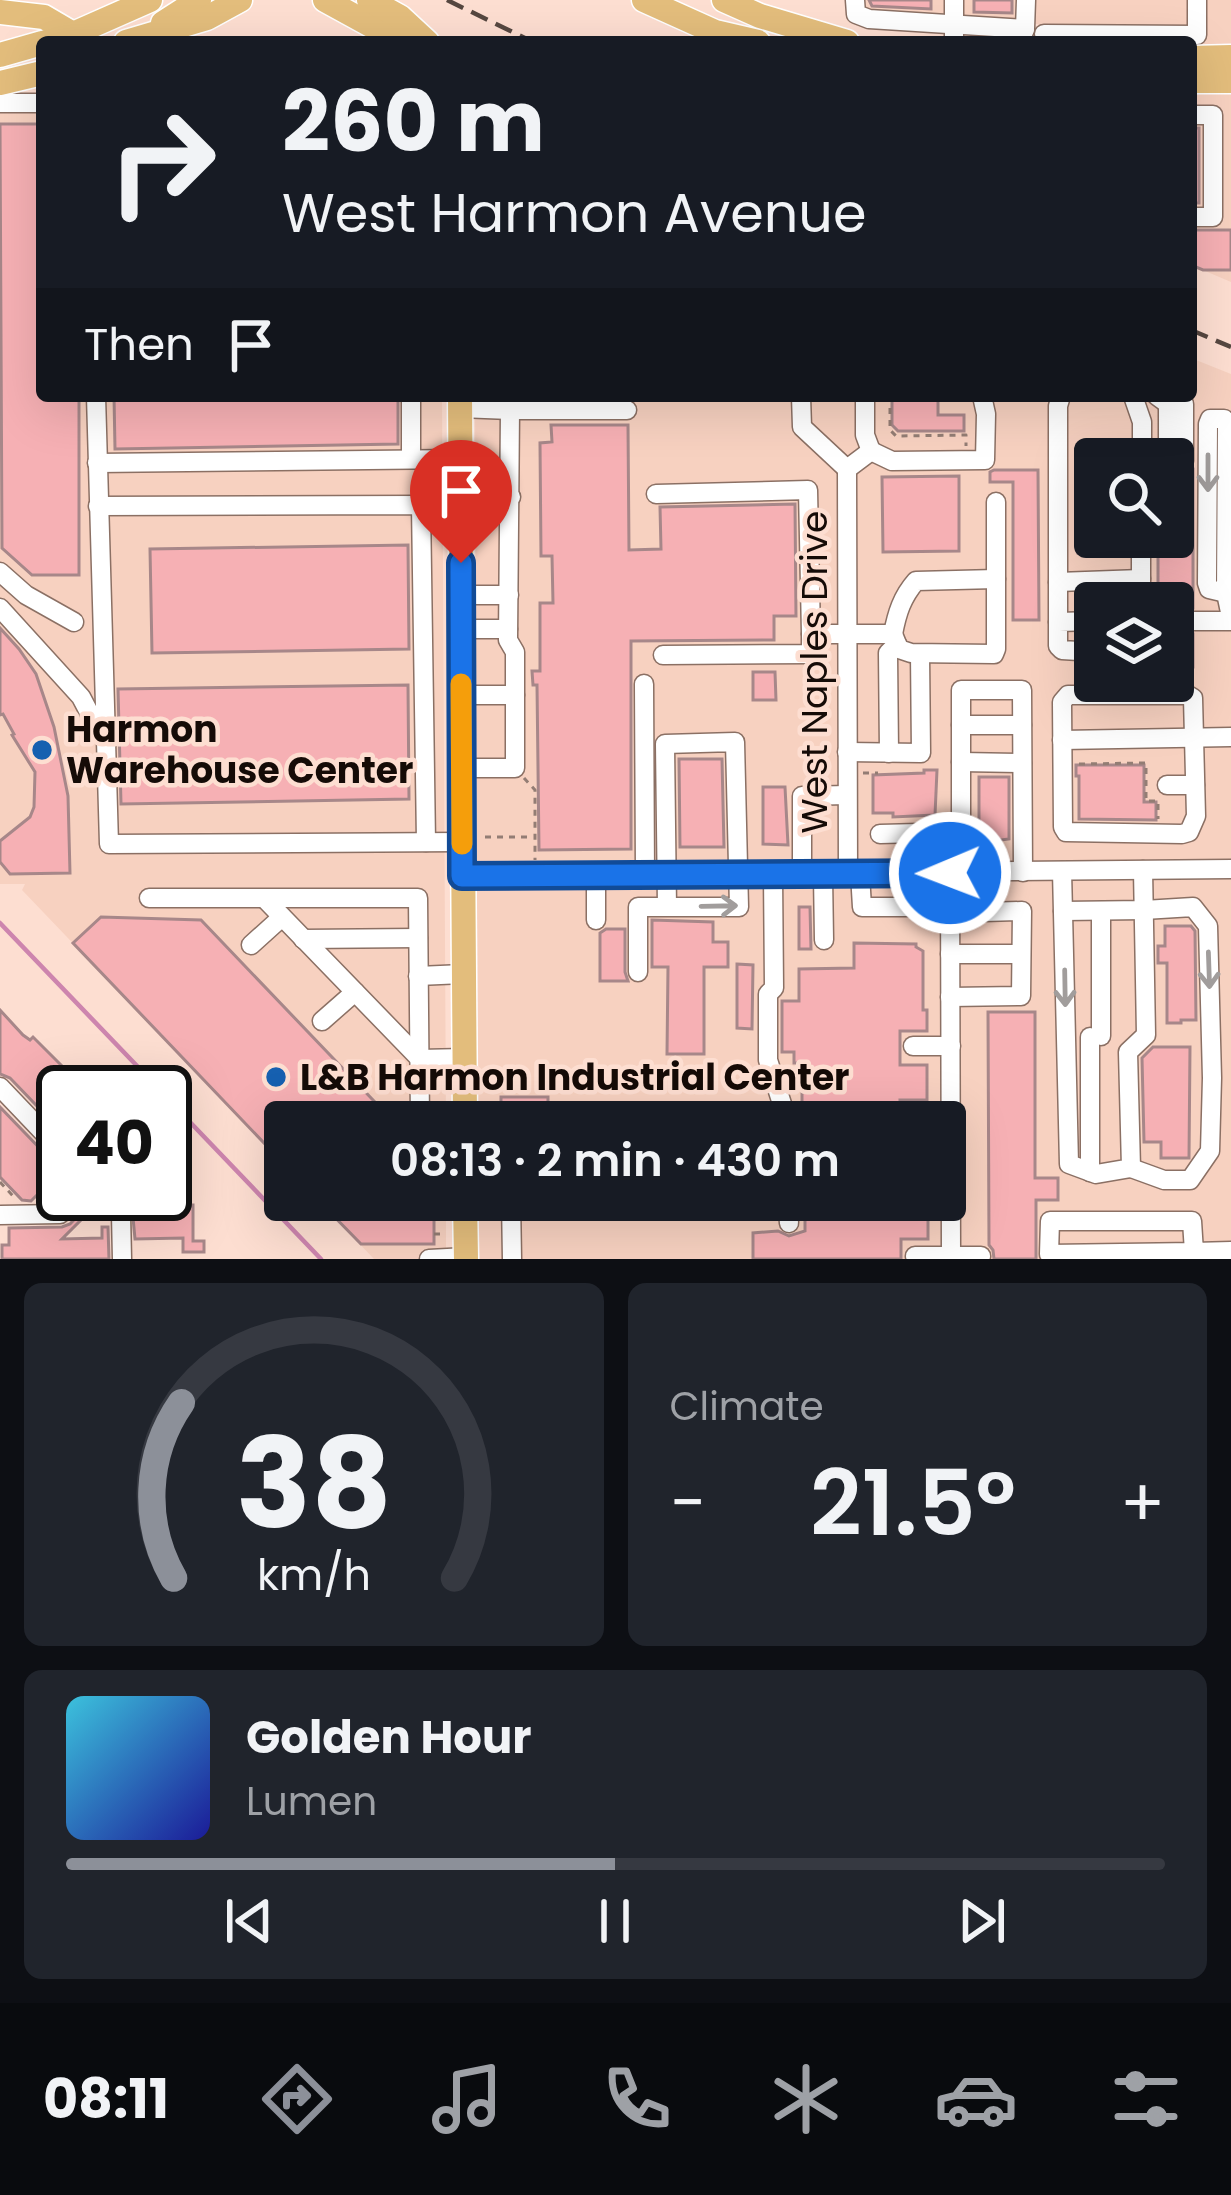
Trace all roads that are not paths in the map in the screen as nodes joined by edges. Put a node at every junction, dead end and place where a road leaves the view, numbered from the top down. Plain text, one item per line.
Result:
1 (150, 0) edge
2 (199, 0) edge
3 (325, 0) edge
4 (369, 0) edge
5 (644, 0) edge
6 (678, 0) edge
7 (724, 0) edge
8 (758, 0) edge
9 (855, 0) edge
10 (954, 0) edge
11 (1026, 0) edge
12 (1198, 0) edge
13 (237, 2) edge
14 (0, 12) edge
15 (384, 32) edge
16 (954, 33) edge
17 (73, 34) junction
18 (1030, 35) edge
19 (67, 36) edge
20 (137, 36) edge
21 (144, 36) edge
22 (732, 36) edge
23 (754, 36) edge
24 (825, 36) edge
25 (829, 36) edge
26 (36, 45) edge
27 (0, 55) edge
28 (1231, 57) edge
29 (1197, 58) edge
30 (36, 74) edge
31 (1212, 81) edge
32 (0, 82) edge
33 (36, 103) edge
34 (0, 104) edge
35 (1197, 115) edge
36 (1213, 115) junction
37 (1197, 217) edge
38 (96, 402) edge
39 (410, 402) edge
40 (460, 402) edge
41 (801, 402) edge
42 (865, 402) edge
43 (983, 402) edge
44 (1059, 402) edge
45 (1135, 402) edge
46 (1170, 402) edge
47 (510, 410) junction
48 (627, 410) dead end
49 (1142, 438) edge
50 (1179, 438) edge
51 (871, 451) junction
52 (412, 459) junction
53 (460, 459) junction
54 (98, 463) junction
55 (847, 469) junction
56 (656, 494) dead end
57 (511, 497) junction
58 (460, 499) junction
59 (996, 502) dead end
60 (98, 506) junction
61 (1142, 558) edge
62 (0, 572) edge
63 (996, 579) junction
64 (1141, 579) joint
65 (1058, 582) junction
66 (1226, 593) junction
67 (461, 595) junction
68 (509, 595) junction
69 (0, 608) edge
70 (1231, 619) edge
71 (1194, 620) edge
72 (74, 622) dead end
73 (1058, 622) junction
74 (1074, 622) edge
75 (461, 629) junction
76 (508, 629) junction
77 (811, 634) junction
78 (846, 634) junction
79 (895, 639) junction
80 (1074, 651) edge
81 (920, 654) junction
82 (663, 655) dead end
83 (644, 684) dead end
84 (461, 695) junction
85 (515, 695) junction
86 (961, 724) junction
87 (1022, 724) junction
88 (1231, 737) edge
89 (1195, 738) junction
90 (1062, 740) junction
91 (106, 748) junction
92 (847, 752) junction
93 (889, 753) junction
94 (961, 763) junction
95 (1022, 763) junction
96 (461, 768) junction
97 (1167, 785) dead end
98 (1196, 785) junction
99 (847, 795) junction
100 (1076, 833) junction
101 (880, 834) dead end
102 (473, 840) junction
103 (426, 842) junction
104 (1231, 869) edge
105 (1143, 870) junction
106 (1069, 871) junction
107 (1023, 872) junction
108 (920, 873) junction
109 (956, 873) junction
110 (739, 874) junction
111 (802, 874) junction
112 (824, 874) junction
113 (854, 874) junction
114 (596, 875) junction
115 (645, 875) junction
116 (665, 875) junction
117 (773, 875) junction
118 (462, 876) junction
119 (148, 898) dead end
120 (265, 899) junction
121 (667, 907) junction
122 (950, 910) junction
123 (1063, 910) junction
124 (1102, 910) junction
125 (1144, 910) junction
126 (282, 916) junction
127 (596, 920) dead end
128 (303, 938) junction
129 (418, 938) junction
130 (824, 940) dead end
131 (251, 945) dead end
132 (950, 954) junction
133 (1021, 954) junction
134 (638, 972) dead end
135 (463, 974) junction
136 (418, 976) junction
137 (355, 992) junction
138 (950, 997) junction
139 (322, 1021) dead end
140 (1146, 1035) junction
141 (1096, 1036) junction
142 (1066, 1037) junction
143 (913, 1046) dead end
144 (951, 1046) junction
145 (420, 1058) junction
146 (464, 1058) junction
147 (0, 1088) edge
148 (420, 1101) edge
149 (465, 1101) edge
150 (781, 1101) edge
151 (951, 1101) edge
152 (36, 1125) edge
153 (1131, 1168) junction
154 (1090, 1172) junction
155 (121, 1221) edge
156 (465, 1221) edge
157 (511, 1221) edge
158 (949, 1221) edge
159 (1231, 1251) edge
160 (1194, 1252) junction
161 (915, 1256) dead end
162 (951, 1256) junction
163 (981, 1256) edge
164 (466, 1258) edge
165 (122, 1259) edge
166 (429, 1259) edge
167 (512, 1259) edge

1 - 17 main road
2 - 20 main road
3 - 15 main road
4 - 15 main road
5 - 22 main road
6 - 23 main road
7 - 24 main road
8 - 25 main road
9 - 16 street
10 - 16 street
11 - 18 street
12 - 18 street
13 - 21 main road
14 - 17 main road
16 - 18 street
17 - 19 main road
26 - 27 main road
28 - 29 main road
30 - 32 main road
31 - 36 street
33 - 34 street
35 - 36 street
36 - 37 street
38 - 54 street
39 - 52 street
40 - 47 street
40 - 53 main road
41 - 55 street
42 - 51 street
43 - 51 street
44 - 65 street
45 - 49 street
46 - 50 street
47 - 48 street
47 - 57 street
51 - 55 street
52 - 53 street
52 - 54 street
53 - 58 main road
54 - 60 street
55 - 78 street, West Naples Drive
56 - 77 street
57 - 58 street
57 - 68 street
58 - 67 main road
59 - 63 street
60 - 91 street
60 - 103 street
61 - 64 street
62 - 72 street
63 - 79 street
63 - 81 street
64 - 65 street
65 - 73 street
66 -> 66 street
66 - 70 street
67 - 68 street
67 - 75 main road
68 - 76 street
69 - 91 street
70 - 71 street
73 - 74 street
73 - 80 street
75 - 76 street
75 - 84 main road
76 - 85 street
77 - 78 street
77 - 82 street
78 - 79 street
78 - 92 street, West Naples Drive
79 - 81 street
79 - 93 street
81 - 93 street
83 - 115 street
84 - 85 street
84 - 96 main road
85 - 96 street
86 - 87 street
86 - 87 street
86 - 94 street
87 - 95 street
88 - 89 street
89 - 90 street
89 - 90 street
89 - 98 street
90 - 100 street
91 - 103 street
92 - 93 street
92 - 99 street, West Naples Drive
94 - 95 street
94 - 109 street
95 - 107 street
96 - 102 main road
97 - 98 street
98 - 100 street
99 - 111 street
99 - 113 street, West Naples Drive
100 - 106 street
101 - 108 street
102 - 103 street
102 - 118 main road
104 - 105 street
105 - 106 street
105 - 125 street
106 - 107 street
106 - 123 street
107 - 109 street
108 - 109 street
108 - 113 street
109 - 122 street
110 - 116 street
110 - 116 street
110 - 117 street
121 -> 110 street
111 - 112 street
111 - 117 street
112 - 113 street
112 - 130 street
113 - 122 street
114 - 115 street
114 - 118 street
114 - 127 street
115 - 116 street
116 - 121 street
117 - 150 street
118 - 135 main road
119 - 120 street
120 - 126 street
120 - 129 street
121 - 134 street
122 - 132 street
122 - 133 street
123 - 124 street
123 -> 142 street
124 - 125 street
124 - 141 street
125 - 140 street
125 -> 153 street
126 - 128 street
126 - 131 street
128 - 129 street
128 - 137 street
129 - 136 street
132 - 133 street
132 - 138 street
133 - 138 street
135 - 136 street
135 - 146 main road
136 - 145 street
137 - 139 street
137 - 145 street
138 - 144 street
140 - 141 street
140 - 153 street
141 - 142 street
141 - 154 street
142 - 154 street
143 - 144 street
144 - 151 street
145 - 146 street
145 - 148 street
146 - 149 main road
147 - 152 street
153 - 154 street
155 - 165 street
156 - 164 main road
157 - 167 street
158 - 162 street
159 - 160 street
160 - 160 street
161 - 162 street
162 - 163 street
164 - 166 street

